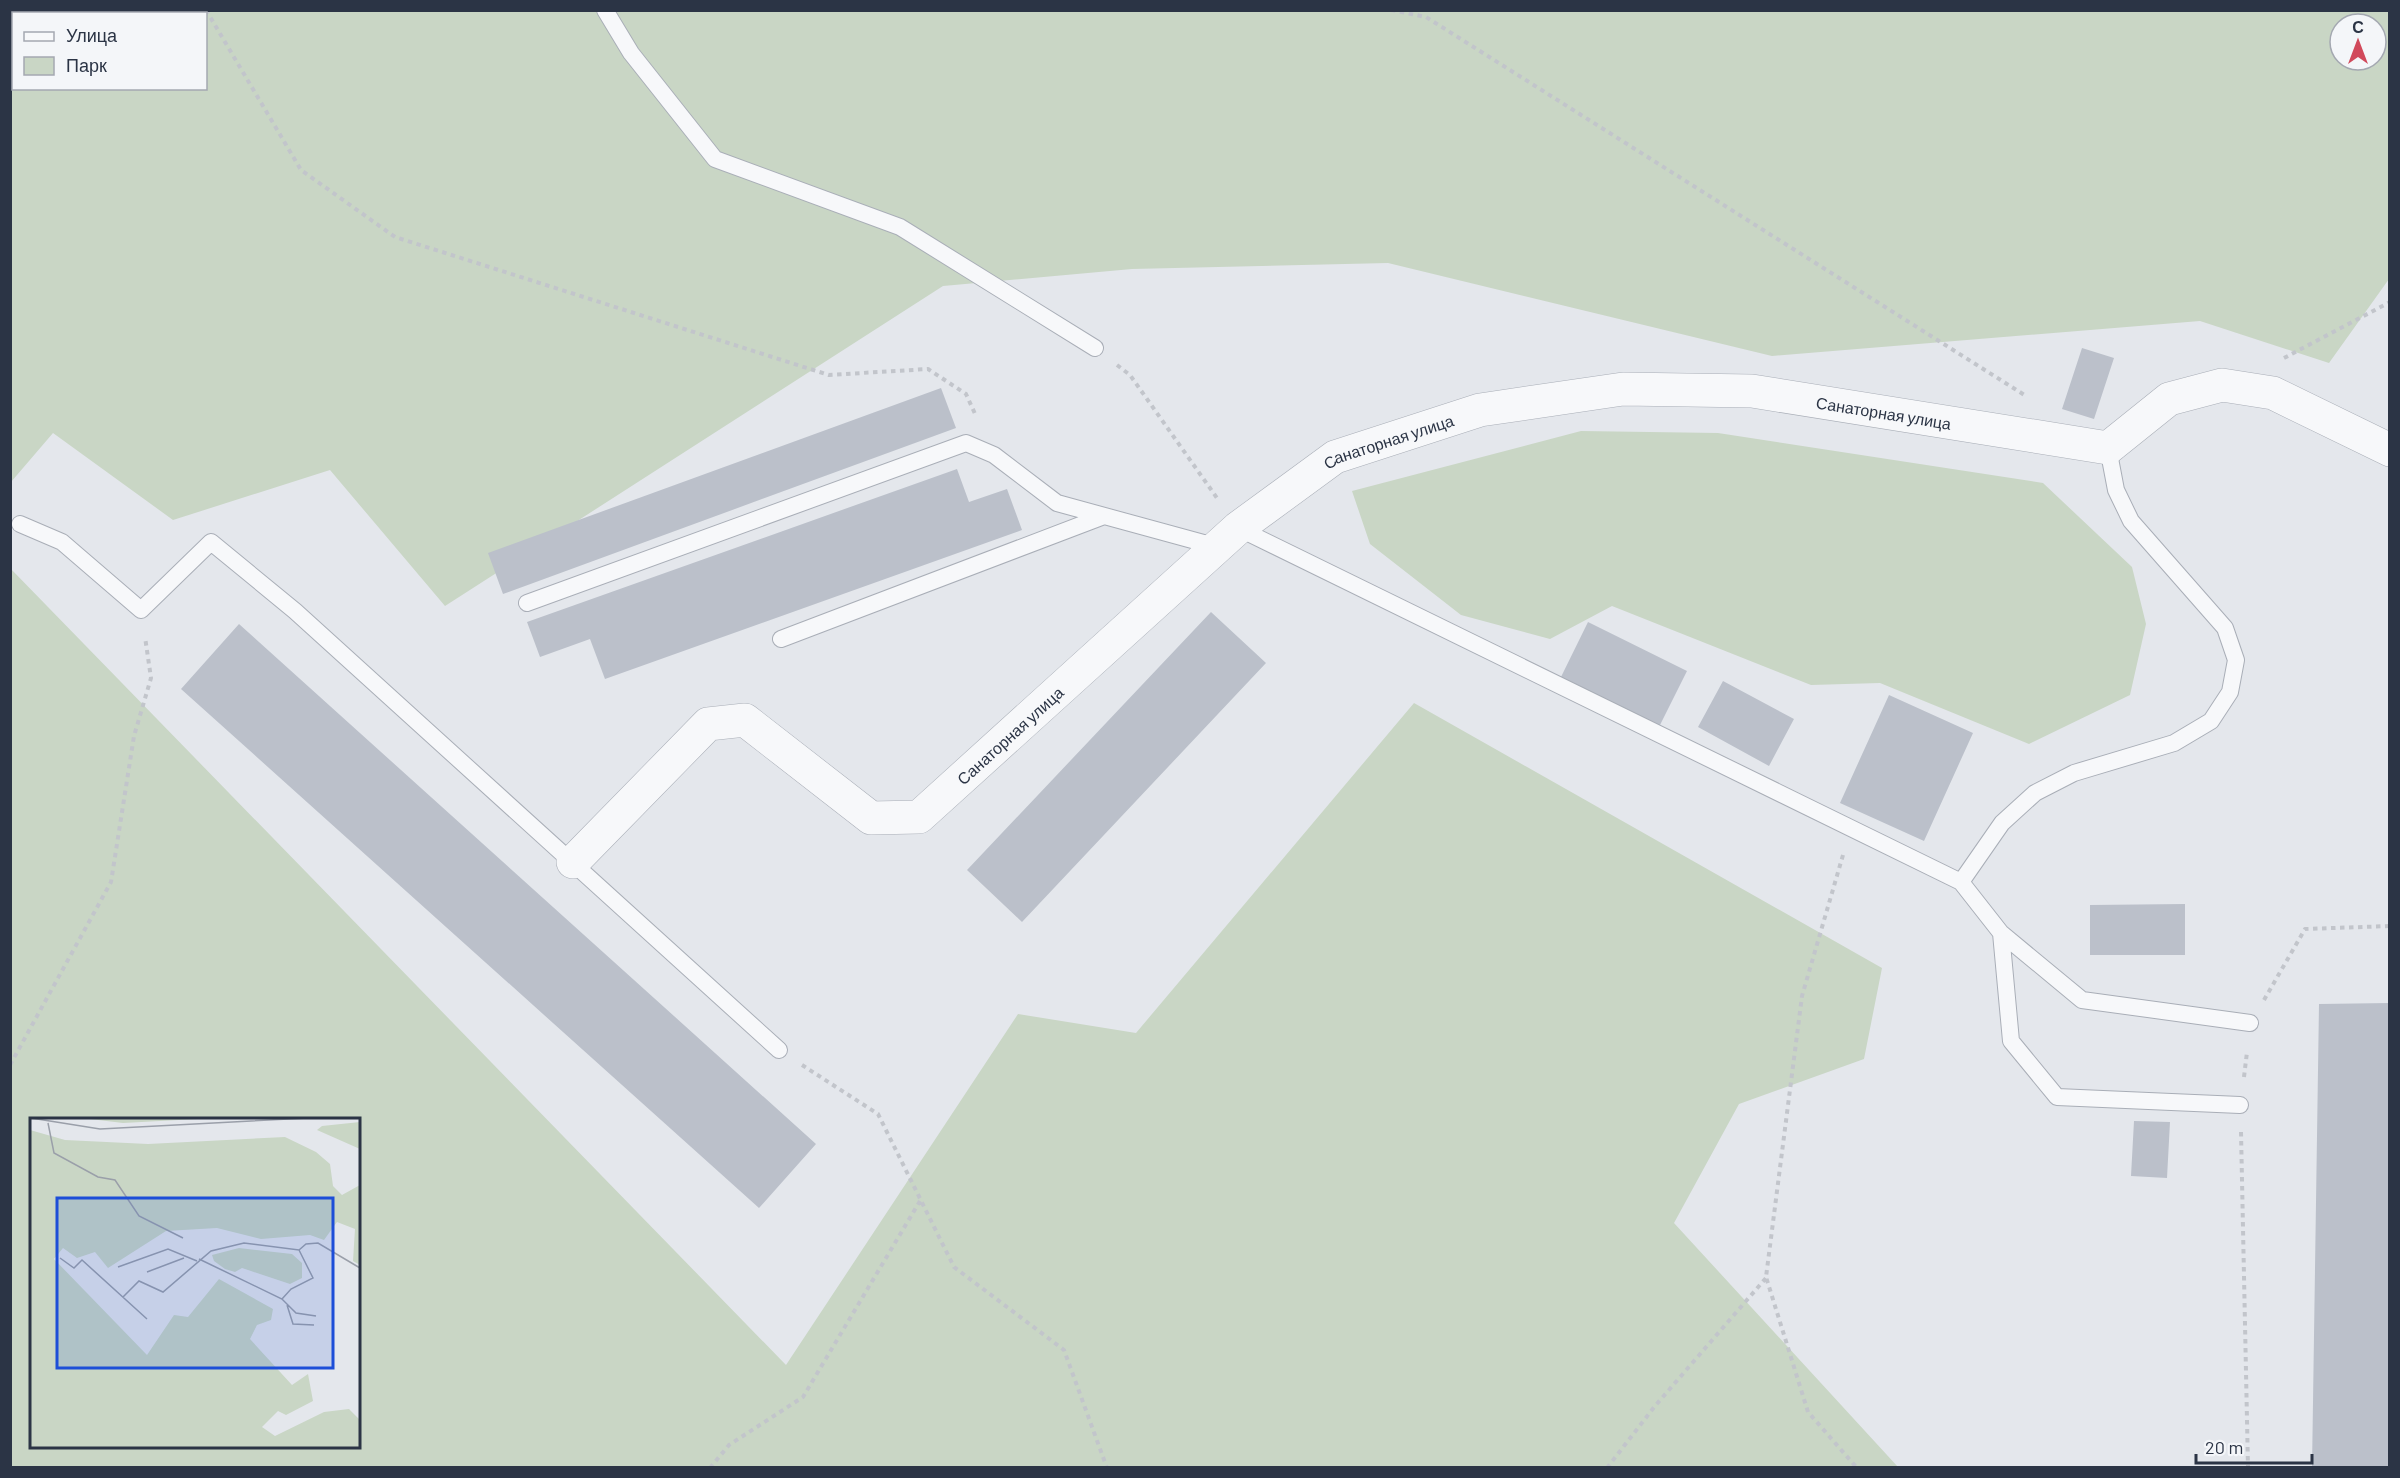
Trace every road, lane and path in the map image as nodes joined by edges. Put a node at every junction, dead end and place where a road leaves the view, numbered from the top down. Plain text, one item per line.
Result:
1 (206, 10) edge
2 (605, 10) edge
3 (1391, 10) edge
4 (2390, 302) edge
5 (1095, 348) joint
6 (2232, 387) junction
7 (2028, 398) dead end
8 (2108, 448) junction
9 (2390, 450) edge
10 (994, 455) junction
11 (1104, 516) junction
12 (20, 524) dead end
13 (1228, 537) junction
14 (527, 603) dead end
15 (141, 610) junction
16 (781, 639) dead end
17 (1851, 828) junction
18 (573, 862) junction
19 (1961, 882) junction
20 (2390, 926) edge
21 (2001, 933) junction
22 (2250, 1023) junction
23 (778, 1050) joint
24 (10, 1065) edge
25 (2240, 1105) junction
26 (920, 1200) junction
27 (1766, 1277) junction
28 (710, 1467) edge
29 (1107, 1467) edge
30 (1607, 1467) edge
31 (1857, 1467) edge
32 (2248, 1467) edge

1 - 10 path
2 - 5 lane
3 - 7 path
4 - 6 path
5 - 13 path
6 - 8 street
6 - 9 street
8 - 13 street, Санаторная улица
8 - 19 lane
10 - 11 lane
10 - 14 lane
11 - 13 lane
11 - 16 lane
12 - 15 lane
13 - 17 lane
13 - 18 street, Санаторная улица
15 - 18 lane
15 - 24 path
17 - 19 lane
17 - 27 path
18 - 23 lane
19 - 21 lane
20 - 22 path
21 - 22 lane
21 - 25 lane
22 - 25 path
23 - 26 path
25 - 32 path
26 - 28 path
26 - 29 path
27 - 30 path
27 - 31 path

